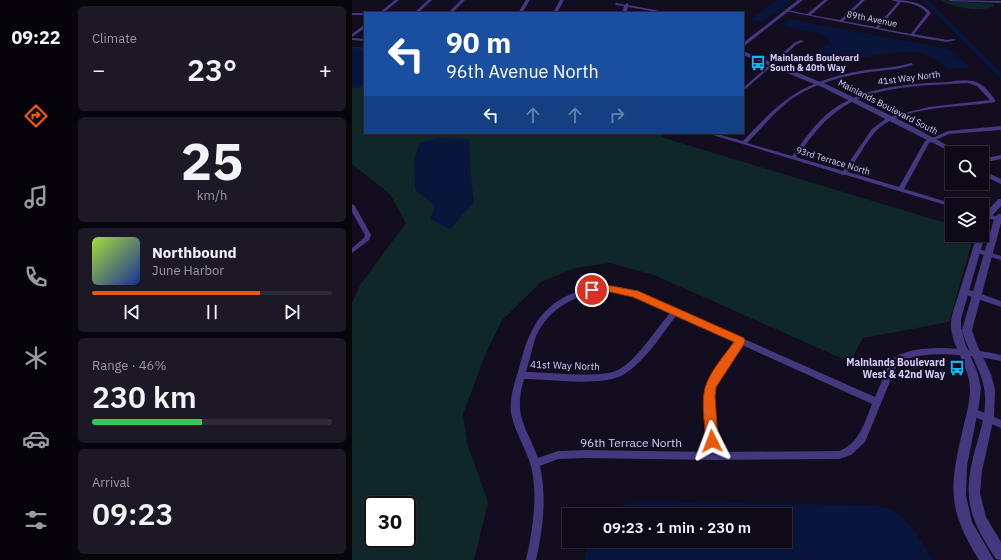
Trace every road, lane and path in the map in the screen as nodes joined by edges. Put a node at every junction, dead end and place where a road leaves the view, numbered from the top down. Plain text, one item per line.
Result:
1 (397, 0) edge
2 (430, 0) edge
3 (463, 0) edge
4 (528, 0) edge
5 (562, 0) edge
6 (801, 0) edge
7 (826, 0) edge
8 (863, 0) edge
9 (893, 0) edge
10 (950, 0) edge
11 (900, 1) junction
12 (1001, 2) edge
13 (616, 4) dead end
14 (626, 4) junction
15 (787, 11) junction
16 (382, 12) edge
17 (417, 12) edge
18 (451, 12) edge
19 (521, 12) edge
20 (556, 12) edge
21 (624, 12) edge
22 (664, 12) edge
23 (352, 15) edge
24 (364, 15) edge
25 (808, 15) junction
26 (841, 22) junction
27 (364, 27) edge
28 (877, 28) junction
29 (912, 35) junction
30 (352, 36) edge
31 (352, 39) edge
32 (364, 40) edge
33 (954, 40) dead end
34 (802, 41) dead end
35 (744, 44) edge
36 (744, 53) edge
37 (744, 57) edge
38 (911, 64) dead end
39 (772, 65) junction
40 (817, 84) junction
41 (744, 89) edge
42 (851, 101) junction
43 (888, 120) junction
44 (1001, 128) edge
45 (712, 134) edge
46 (929, 141) junction
47 (744, 143) junction
48 (945, 148) edge
49 (945, 151) edge
50 (1001, 157) edge
51 (793, 158) junction
52 (989, 160) edge
53 (989, 170) edge
54 (844, 174) junction
55 (989, 176) edge
56 (1001, 176) edge
57 (1001, 182) edge
58 (900, 190) junction
59 (1001, 202) edge
60 (945, 203) edge
61 (352, 206) edge
62 (989, 211) edge
63 (989, 216) edge
64 (1000, 218) edge
65 (979, 242) edge
66 (976, 250) junction
67 (352, 251) edge
68 (987, 254) junction
69 (1001, 258) edge
70 (964, 291) junction
71 (976, 296) junction
72 (1001, 304) edge
73 (675, 312) junction
74 (740, 341) junction
75 (964, 351) junction
76 (976, 352) junction
77 (1001, 358) edge
78 (521, 374) junction
79 (877, 402) junction
80 (972, 412) junction
81 (988, 419) junction
82 (1001, 424) edge
83 (713, 456) junction
84 (535, 464) junction
85 (1001, 554) edge
86 (531, 560) edge
87 (987, 560) edge

1 - 16 street
2 - 17 street
3 - 18 street
4 - 19 street
5 - 20 street
6 - 15 street
7 - 25 street
8 - 26 street
9 - 11 street
10 - 12 street
11 - 28 street
11 - 29 street
13 - 14 street
14 - 21 street
14 - 22 street
15 - 25 street, 89th Avenue
15 - 35 street
23 - 24 street
25 - 26 street, 89th Avenue
26 - 28 street, 89th Avenue
27 - 30 street
28 - 29 street, 89th Avenue
29 - 33 street, 89th Avenue
31 - 32 street
34 - 39 street
36 - 39 street, Mainlands Boulevard South
37 - 39 street, Mainlands Boulevard South
38 - 40 street
39 - 40 street, Mainlands Boulevard South
39 - 41 street
40 - 42 street, Mainlands Boulevard South
40 - 47 street
42 - 43 street, Mainlands Boulevard South
42 - 43 street, 41st Way North
42 - 51 street, 41st Way North
43 - 46 street, Mainlands Boulevard South
43 - 54 street
44 - 46 street
45 - 47 street, 93rd Terrace North
46 - 48 street, Mainlands Boulevard South
46 - 49 street, Mainlands Boulevard South
46 - 58 street
47 - 51 street, 93rd Terrace North
50 - 52 street
51 - 54 street, 93rd Terrace North
53 - 56 street
54 - 58 street, 93rd Terrace North
55 - 57 street
58 - 60 street, 93rd Terrace North
59 - 62 street
61 - 67 street
63 - 64 street
64 - 68 street
65 - 66 street
66 - 68 street
66 - 70 street
68 - 69 street
68 - 71 street
70 - 71 street
70 - 75 street
71 - 72 street
71 - 76 street
73 - 74 street
73 - 78 street, 41st Way North
73 - 78 street
74 - 79 street
74 - 83 street
75 - 76 street
75 - 79 street
75 - 80 street
76 - 77 street
76 - 81 street
78 - 84 street
79 - 83 street, 96th Terrace North
80 - 81 street
80 - 87 street
81 - 82 street
81 - 85 street
83 - 84 street, 96th Terrace North
84 - 86 street

